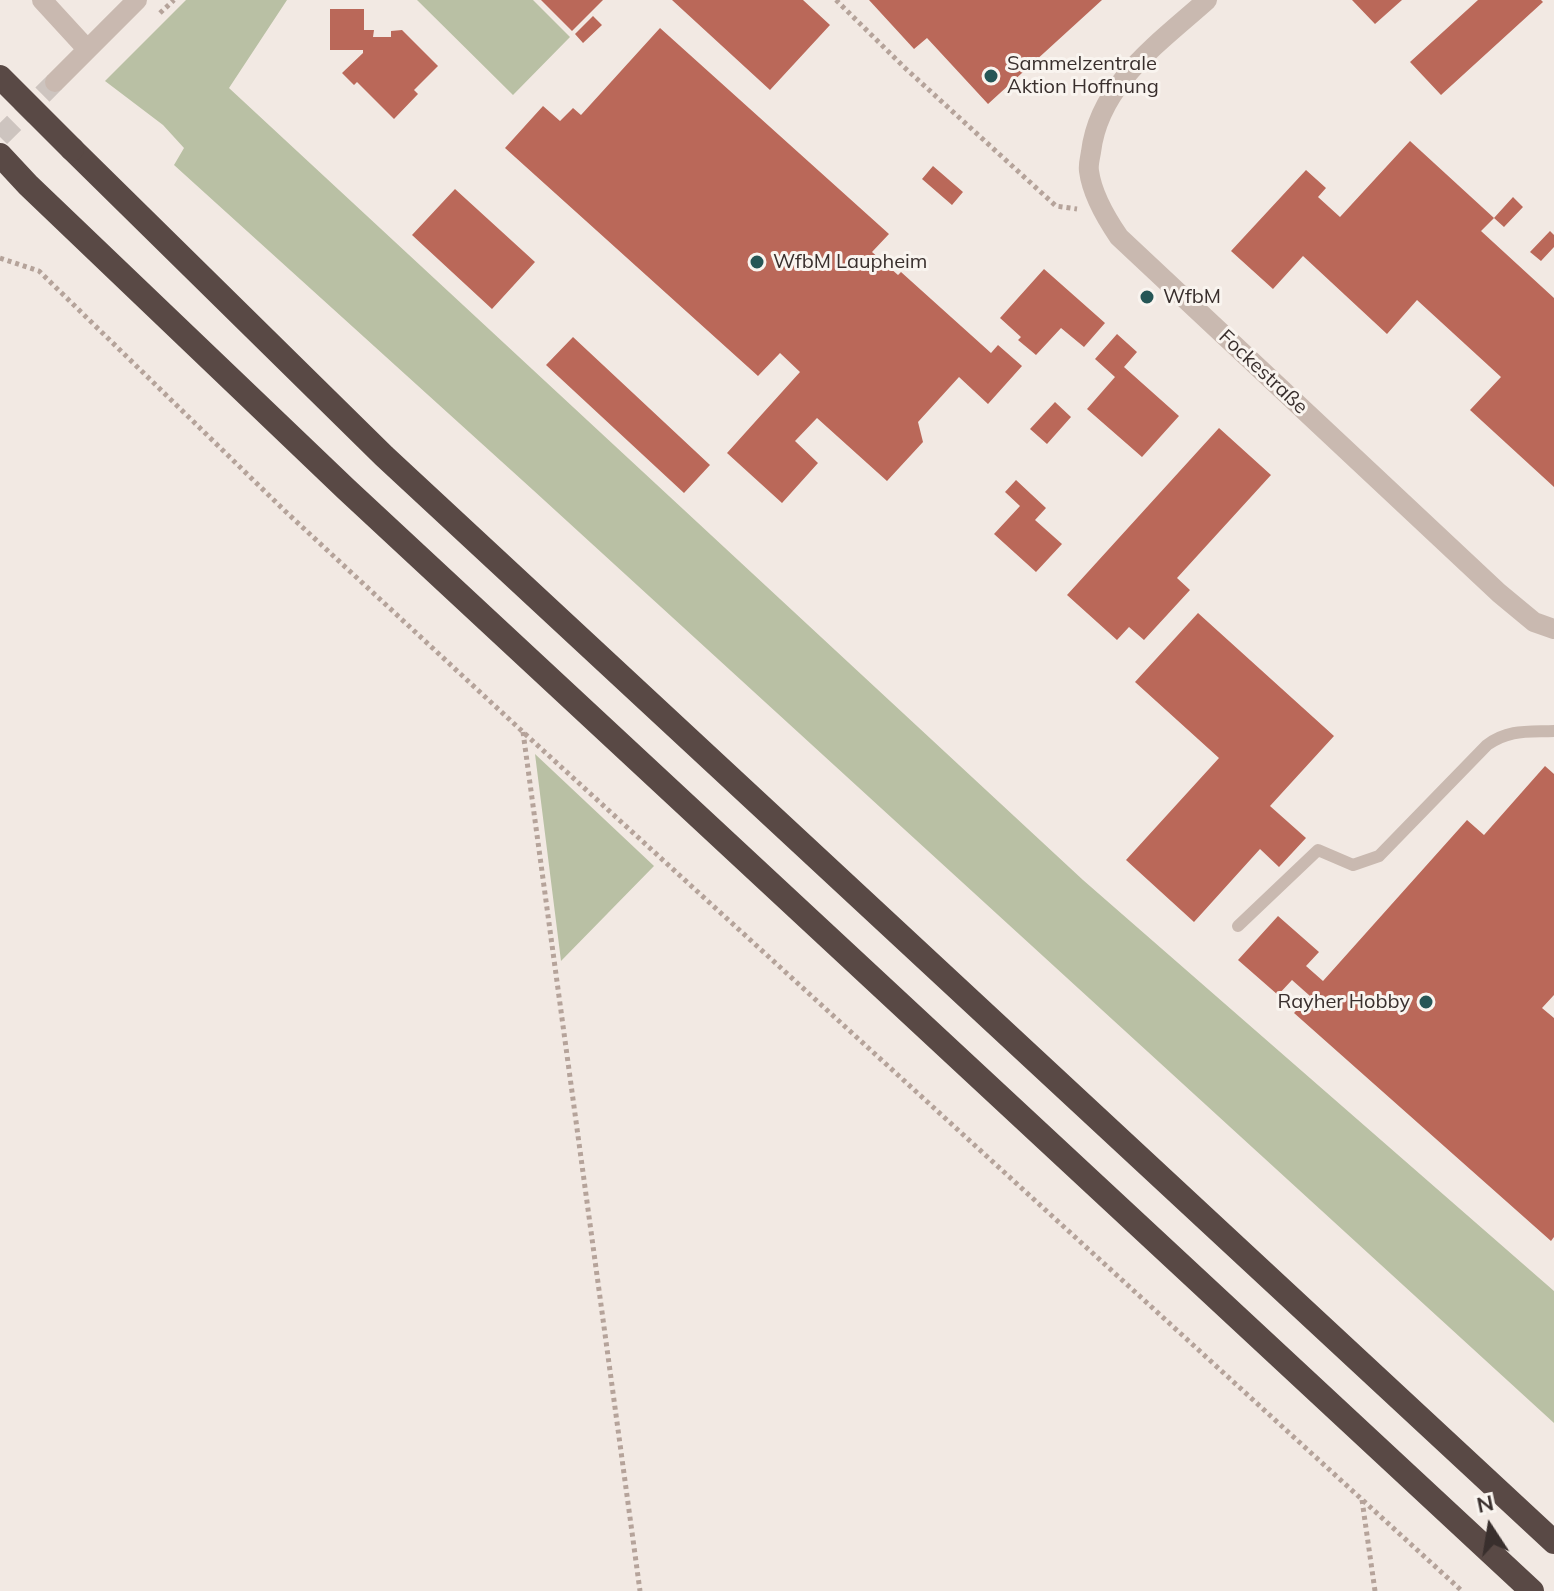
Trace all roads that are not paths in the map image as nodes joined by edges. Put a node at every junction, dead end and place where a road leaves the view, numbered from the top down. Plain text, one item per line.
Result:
1 (42, 0) edge
2 (137, 0) edge
3 (1207, 0) edge
4 (87, 49) junction
5 (0, 77) edge
6 (55, 82) tunnel mouth
7 (0, 155) edge
8 (1554, 629) edge
9 (1554, 731) edge
10 (1238, 926) dead end
11 (1554, 1542) edge
12 (1532, 1591) edge

1 - 4 street
2 - 4 street
3 - 8 street, Fockestraße
4 - 6 street
5 - 11 highway, bridge
7 - 12 highway
9 - 10 lane

